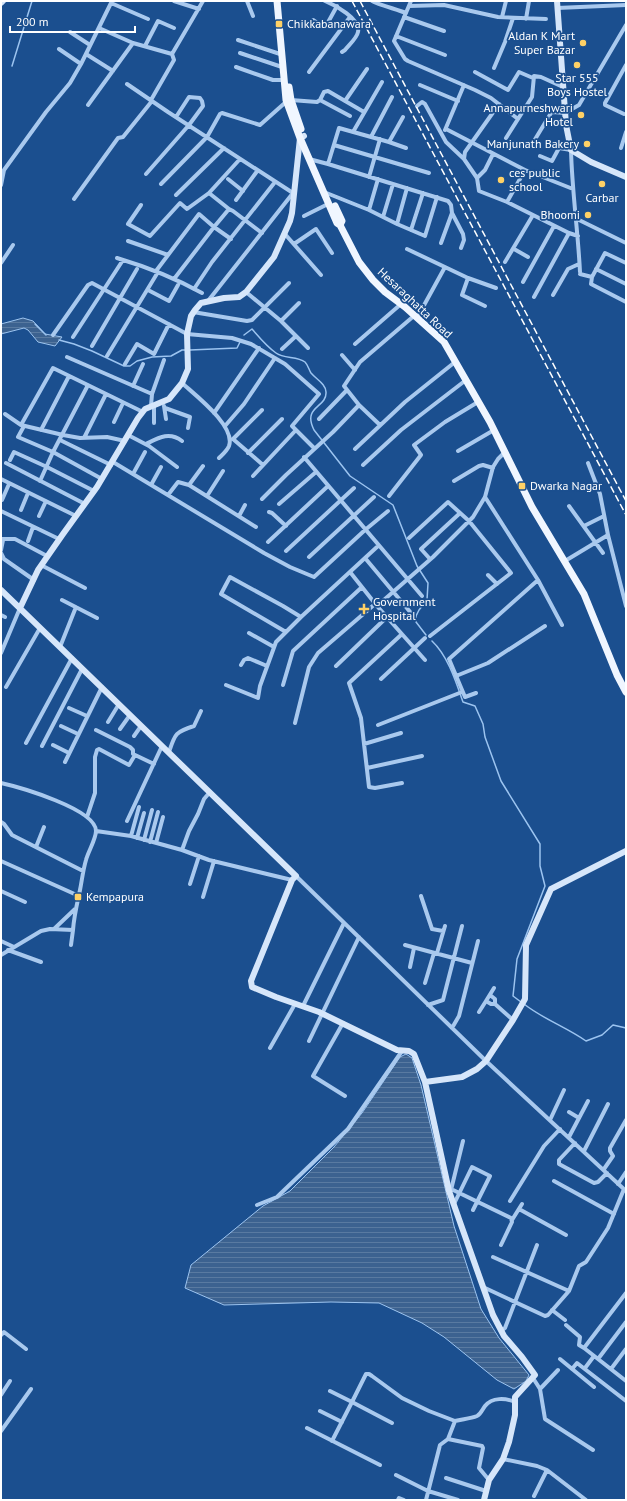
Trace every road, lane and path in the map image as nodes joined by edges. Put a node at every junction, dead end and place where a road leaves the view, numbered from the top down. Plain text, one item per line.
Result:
1 (174, 1) edge
2 (203, 1) edge
3 (247, 1) edge
4 (277, 1) edge
5 (282, 1) edge
6 (325, 1) edge
7 (372, 1) edge
8 (411, 1) edge
9 (506, 1) edge
10 (529, 1) edge
11 (111, 2) edge
12 (618, 3) edge
13 (557, 4) edge
14 (626, 4) edge
15 (337, 6) junction
16 (409, 6) junction
17 (198, 9) junction
18 (405, 15) junction
19 (253, 16) dead end
20 (350, 17) junction
21 (502, 17) junction
22 (513, 18) junction
23 (148, 19) dead end
24 (526, 19) junction
25 (546, 19) dead end
26 (313, 20) dead end
27 (626, 25) edge
28 (99, 28) junction
29 (174, 28) dead end
30 (444, 31) dead end
31 (70, 32) dead end
32 (396, 36) junction
33 (238, 40) dead end
34 (133, 43) junction
35 (90, 46) junction
36 (145, 46) junction
37 (58, 49) dead end
38 (342, 52) dead end
39 (240, 53) dead end
40 (86, 54) junction
41 (172, 54) junction
42 (283, 55) junction
43 (445, 55) dead end
44 (81, 64) junction
45 (626, 65) edge
46 (236, 67) dead end
47 (282, 67) junction
48 (494, 68) dead end
49 (367, 69) dead end
50 (113, 71) junction
51 (309, 72) dead end
52 (475, 72) dead end
53 (533, 78) junction
54 (284, 80) junction
55 (382, 82) dead end
56 (127, 84) dead end
57 (420, 85) dead end
58 (464, 85) junction
59 (563, 87) junction
60 (392, 98) dead end
61 (289, 100) junction
62 (320, 100) junction
63 (152, 101) junction
64 (345, 101) junction
65 (458, 101) junction
66 (499, 104) junction
67 (88, 105) dead end
68 (417, 106) dead end
69 (364, 112) junction
70 (565, 113) junction
71 (624, 114) dead end
72 (350, 116) dead end
73 (176, 117) junction
74 (403, 117) dead end
75 (518, 119) junction
76 (189, 126) junction
77 (446, 130) junction
78 (353, 132) junction
79 (626, 132) edge
80 (441, 134) junction
81 (371, 136) junction
82 (206, 137) junction
83 (302, 137) junction
84 (506, 138) dead end
85 (380, 139) junction
86 (389, 142) junction
87 (534, 142) dead end
88 (471, 143) junction
89 (334, 145) junction
90 (224, 148) junction
91 (406, 148) dead end
92 (621, 148) dead end
93 (571, 150) junction
94 (493, 154) junction
95 (540, 156) dead end
96 (374, 158) junction
97 (240, 159) junction
98 (464, 159) junction
99 (312, 160) junction
100 (328, 164) junction
101 (258, 170) junction
102 (525, 170) junction
103 (430, 173) dead end
104 (146, 174) dead end
105 (369, 177) junction
106 (626, 177) edge
107 (477, 178) junction
108 (228, 179) dead end
109 (378, 180) junction
110 (275, 182) junction
111 (161, 184) dead end
112 (393, 184) junction
113 (1, 185) edge
114 (408, 188) junction
115 (573, 189) junction
116 (243, 191) junction
117 (209, 193) junction
118 (294, 193) junction
119 (326, 193) junction
120 (423, 193) junction
121 (176, 195) dead end
122 (437, 197) junction
123 (74, 199) dead end
124 (236, 200) dead end
125 (507, 202) junction
126 (328, 204) junction
127 (141, 205) dead end
128 (229, 209) junction
129 (369, 210) junction
130 (452, 212) junction
131 (533, 215) junction
132 (304, 216) dead end
133 (383, 217) junction
134 (576, 219) junction
135 (245, 220) junction
136 (397, 224) junction
137 (340, 225) junction
138 (554, 226) junction
139 (214, 227) junction
140 (411, 230) junction
141 (262, 233) junction
142 (284, 233) junction
143 (569, 233) junction
144 (578, 236) junction
145 (231, 239) junction
146 (128, 240) dead end
147 (441, 242) dead end
148 (626, 243) edge
149 (294, 244) junction
150 (13, 245) dead end
151 (460, 248) dead end
152 (407, 249) dead end
153 (514, 249) junction
154 (332, 253) dead end
155 (168, 255) junction
156 (528, 257) dead end
157 (117, 258) dead end
158 (123, 260) junction
159 (506, 262) dead end
160 (1, 263) edge
161 (626, 263) edge
162 (579, 264) junction
163 (445, 267) junction
164 (137, 269) dead end
165 (596, 269) junction
166 (157, 271) junction
167 (321, 275) dead end
168 (592, 277) junction
169 (468, 278) junction
170 (174, 279) junction
171 (523, 282) dead end
172 (289, 283) dead end
173 (626, 284) edge
174 (178, 285) dead end
175 (496, 288) dead end
176 (194, 289) junction
177 (103, 290) junction
178 (148, 290) junction
179 (246, 292) junction
180 (202, 293) dead end
181 (553, 295) dead end
182 (534, 297) dead end
183 (120, 298) junction
184 (208, 301) junction
185 (626, 302) edge
186 (299, 303) dead end
187 (401, 304) junction
188 (485, 306) dead end
189 (138, 307) junction
190 (265, 308) junction
191 (193, 312) junction
192 (416, 317) junction
193 (281, 321) junction
194 (169, 324) junction
195 (187, 334) junction
196 (53, 335) dead end
197 (296, 336) junction
198 (73, 337) dead end
199 (354, 344) dead end
200 (92, 346) dead end
201 (259, 348) junction
202 (308, 348) dead end
203 (282, 349) dead end
204 (342, 355) dead end
205 (107, 356) dead end
206 (67, 357) dead end
207 (275, 358) junction
208 (164, 360) dead end
209 (455, 362) junction
210 (125, 364) dead end
211 (143, 364) dead end
212 (355, 370) junction
213 (69, 376) junction
214 (466, 380) junction
215 (182, 383) junction
216 (88, 385) junction
217 (133, 386) junction
218 (347, 390) junction
219 (106, 394) junction
220 (152, 394) junction
221 (478, 402) junction
222 (123, 403) junction
223 (164, 405) junction
224 (359, 405) junction
225 (152, 406) junction
226 (262, 410) dead end
227 (143, 412) junction
228 (214, 413) junction
229 (5, 414) dead end
230 (166, 419) dead end
231 (282, 419) dead end
232 (319, 419) dead end
233 (114, 422) dead end
234 (154, 423) dead end
235 (23, 425) junction
236 (380, 425) junction
237 (225, 426) junction
238 (188, 428) dead end
239 (41, 430) junction
240 (296, 430) junction
241 (494, 430) junction
242 (63, 435) junction
243 (84, 438) junction
244 (127, 438) junction
245 (60, 440) junction
246 (182, 441) dead end
247 (146, 444) junction
248 (314, 448) junction
249 (355, 449) dead end
250 (458, 451) dead end
251 (53, 452) junction
252 (145, 452) dead end
253 (248, 452) junction
254 (505, 452) junction
255 (304, 457) junction
256 (219, 458) dead end
257 (10, 460) dead end
258 (6, 463) dead end
259 (588, 463) dead end
260 (112, 464) junction
261 (263, 465) junction
262 (363, 465) dead end
263 (202, 466) dead end
264 (47, 467) junction
265 (161, 467) dead end
266 (177, 467) dead end
267 (493, 468) junction
268 (223, 471) dead end
269 (316, 472) junction
270 (133, 474) junction
271 (253, 476) dead end
272 (1, 479) edge
273 (102, 479) junction
274 (40, 481) junction
275 (454, 481) dead end
276 (10, 484) junction
277 (151, 485) junction
278 (189, 485) junction
279 (328, 486) junction
280 (354, 488) dead end
281 (94, 491) junction
282 (28, 492) junction
283 (168, 495) junction
284 (207, 496) junction
285 (389, 496) dead end
286 (374, 497) dead end
287 (486, 497) junction
288 (262, 499) dead end
289 (2, 500) dead end
290 (46, 501) junction
291 (341, 501) junction
292 (85, 504) junction
293 (279, 504) dead end
294 (245, 505) dead end
295 (569, 506) dead end
296 (21, 510) dead end
297 (388, 511) dead end
298 (1, 512) edge
299 (269, 512) dead end
300 (459, 514) junction
301 (39, 516) dead end
302 (76, 516) junction
303 (239, 516) junction
304 (353, 516) junction
305 (604, 516) junction
306 (469, 521) junction
307 (286, 526) junction
308 (584, 526) junction
309 (33, 527) junction
310 (256, 527) dead end
311 (365, 530) junction
312 (608, 535) junction
313 (409, 538) dead end
314 (59, 539) junction
315 (2, 540) edge
316 (28, 541) dead end
317 (268, 542) dead end
318 (596, 542) junction
319 (378, 546) junction
320 (286, 551) dead end
321 (1, 552) edge
322 (603, 553) dead end
323 (47, 556) junction
324 (309, 557) dead end
325 (366, 558) junction
326 (430, 559) junction
327 (565, 562) junction
328 (41, 565) junction
329 (350, 572) junction
330 (488, 575) dead end
331 (34, 580) junction
332 (407, 580) junction
333 (538, 580) junction
334 (497, 584) junction
335 (362, 587) junction
336 (85, 588) dead end
337 (1, 590) edge
338 (394, 592) junction
339 (422, 596) dead end
340 (62, 600) dead end
341 (376, 605) junction
342 (626, 606) edge
343 (76, 607) junction
344 (20, 608) junction
345 (411, 613) dead end
346 (301, 617) junction
347 (387, 617) junction
348 (98, 618) dead end
349 (562, 625) dead end
350 (545, 626) dead end
351 (40, 628) junction
352 (286, 632) junction
353 (249, 634) dead end
354 (402, 634) junction
355 (430, 636) dead end
356 (425, 638) dead end
357 (3, 642) edge
358 (60, 647) junction
359 (274, 647) junction
360 (414, 648) junction
361 (1, 653) edge
362 (72, 658) junction
363 (425, 660) dead end
364 (241, 665) dead end
365 (267, 666) junction
366 (336, 666) dead end
367 (82, 669) junction
368 (456, 676) junction
369 (381, 679) dead end
370 (226, 685) dead end
371 (283, 685) dead end
372 (6, 687) dead end
373 (102, 687) junction
374 (462, 692) junction
375 (626, 692) edge
376 (476, 693) dead end
377 (119, 704) junction
378 (69, 708) dead end
379 (201, 711) dead end
380 (130, 715) junction
381 (87, 716) junction
382 (108, 722) dead end
383 (295, 723) dead end
384 (378, 724) dead end
385 (61, 726) dead end
386 (142, 726) junction
387 (120, 729) dead end
388 (96, 730) dead end
389 (401, 733) dead end
390 (78, 734) junction
391 (134, 736) dead end
392 (26, 743) dead end
393 (364, 744) junction
394 (53, 745) dead end
395 (42, 746) dead end
396 (162, 746) junction
397 (169, 752) junction
398 (69, 753) junction
399 (135, 755) junction
400 (422, 756) dead end
401 (65, 762) dead end
402 (154, 764) junction
403 (367, 768) junction
404 (1, 783) edge
405 (402, 783) dead end
406 (210, 792) junction
407 (139, 807) dead end
408 (152, 810) dead end
409 (158, 812) dead end
410 (144, 813) dead end
411 (87, 817) junction
412 (163, 817) dead end
413 (127, 821) dead end
414 (1, 822) edge
415 (44, 827) dead end
416 (96, 831) junction
417 (131, 836) junction
418 (137, 838) junction
419 (144, 840) junction
420 (150, 842) junction
421 (156, 843) junction
422 (36, 847) junction
423 (182, 850) junction
424 (626, 851) edge
425 (199, 856) junction
426 (1, 861) edge
427 (214, 861) junction
428 (83, 871) junction
429 (294, 878) junction
430 (190, 884) dead end
431 (1, 890) edge
432 (79, 896) junction
433 (421, 896) dead end
434 (203, 897) dead end
435 (25, 902) dead end
436 (75, 909) junction
437 (344, 923) junction
438 (445, 926) dead end
439 (462, 926) dead end
440 (54, 929) junction
441 (73, 930) junction
442 (443, 931) junction
443 (359, 937) junction
444 (1, 941) edge
445 (478, 942) dead end
446 (71, 945) dead end
447 (405, 945) dead end
448 (14, 947) junction
449 (414, 948) junction
450 (8, 950) junction
451 (435, 953) junction
452 (1, 955) edge
453 (453, 958) junction
454 (41, 962) dead end
455 (472, 963) junction
456 (410, 967) dead end
457 (425, 983) dead end
458 (494, 988) dead end
459 (490, 995) junction
460 (486, 1001) junction
461 (295, 1004) junction
462 (495, 1004) junction
463 (428, 1005) junction
464 (303, 1006) junction
465 (479, 1012) dead end
466 (322, 1013) junction
467 (513, 1020) junction
468 (343, 1023) junction
469 (452, 1028) junction
470 (309, 1041) dead end
471 (270, 1048) dead end
472 (402, 1050) junction
473 (486, 1061) junction
474 (425, 1082) junction
475 (564, 1090) dead end
476 (345, 1096) dead end
477 (588, 1101) dead end
478 (608, 1104) dead end
479 (569, 1112) dead end
480 (579, 1118) junction
481 (550, 1120) junction
482 (626, 1120) edge
483 (560, 1129) junction
484 (569, 1137) junction
485 (463, 1141) dead end
486 (575, 1143) junction
487 (584, 1151) junction
488 (605, 1171) junction
489 (626, 1172) edge
490 (554, 1181) dead end
491 (618, 1184) junction
492 (450, 1189) junction
493 (625, 1190) edge
494 (459, 1193) junction
495 (510, 1201) dead end
496 (477, 1202) junction
497 (522, 1204) dead end
498 (257, 1205) dead end
499 (454, 1205) junction
500 (518, 1209) junction
501 (473, 1210) dead end
502 (614, 1214) junction
503 (512, 1220) junction
504 (566, 1235) dead end
505 (537, 1245) dead end
506 (501, 1246) dead end
507 (493, 1257) dead end
508 (526, 1272) junction
509 (483, 1287) junction
510 (569, 1291) junction
511 (626, 1293) edge
512 (515, 1302) junction
513 (552, 1310) junction
514 (565, 1320) dead end
515 (626, 1322) edge
516 (566, 1325) dead end
517 (501, 1331) junction
518 (2, 1332) edge
519 (584, 1348) junction
520 (26, 1349) dead end
521 (626, 1349) edge
522 (596, 1357) junction
523 (560, 1359) dead end
524 (585, 1368) junction
525 (572, 1369) junction
526 (611, 1369) junction
527 (558, 1370) dead end
528 (533, 1378) junction
529 (10, 1381) dead end
530 (626, 1381) edge
531 (594, 1387) dead end
532 (31, 1389) dead end
533 (540, 1389) junction
534 (330, 1391) dead end
535 (1, 1395) edge
536 (626, 1401) edge
537 (352, 1402) junction
538 (514, 1402) junction
539 (320, 1411) dead end
540 (455, 1421) junction
541 (342, 1422) junction
542 (392, 1423) dead end
543 (307, 1428) dead end
544 (1, 1431) edge
545 (448, 1439) junction
546 (332, 1441) junction
547 (593, 1450) dead end
548 (503, 1459) junction
549 (380, 1465) dead end
550 (547, 1470) junction
551 (396, 1476) dead end
552 (446, 1478) dead end
553 (489, 1480) junction
554 (428, 1491) junction
555 (486, 1491) junction
556 (534, 1496) dead end
557 (398, 1500) edge
558 (404, 1500) edge
559 (426, 1500) edge
560 (458, 1500) edge
561 (484, 1500) edge
562 (586, 1500) edge

1 - 17 street
2 - 17 street
3 - 19 street
4 - 42 main road
5 - 42 main road
6 - 15 street
7 - 18 street
8 - 16 street
9 - 21 street
10 - 24 street
11 - 23 street
11 - 28 street
12 - 13 street
12 - 14 street
13 - 59 street
15 - 20 street
15 - 26 street
16 - 18 street
16 - 21 street
17 - 41 street
18 - 30 street
18 - 32 street
20 - 38 street
20 - 51 street
21 - 22 street
22 - 24 street
22 - 48 street
24 - 25 street
27 - 70 street
28 - 34 street
28 - 35 street
29 - 36 street
31 - 35 street
32 - 43 street
32 - 58 street
33 - 42 street
34 - 36 street
34 - 50 street
35 - 40 street
36 - 41 street
37 - 44 street
39 - 47 street
40 - 44 street
40 - 50 street
41 - 63 street
42 - 47 main road
42 - 61 main road
44 - 113 street
45 - 71 street
46 - 54 street
47 - 54 main road
49 - 64 street
50 - 67 street
52 - 53 street
53 - 59 street
53 - 75 street
54 - 61 main road
55 - 69 street
56 - 63 street
57 - 65 street
58 - 65 street
58 - 66 street
59 - 70 street
60 - 81 street
61 - 62 street
61 - 82 street
61 - 83 main road
62 - 64 street
62 - 72 street
63 - 73 street
63 - 123 street
64 - 69 street
65 - 77 street
66 - 75 street
66 - 88 street
68 - 80 street
69 - 78 street
70 - 87 street
70 - 93 street
73 - 76 street
73 - 76 street
74 - 86 street
75 - 84 street
76 - 82 street
76 - 104 street
77 - 80 street
77 - 88 street
78 - 81 street
78 - 89 street
79 - 92 street
80 - 98 street
81 - 85 street
82 - 90 street
82 - 111 street
83 - 99 main road
83 - 118 street
85 - 86 street
85 - 96 street
86 - 91 street
88 - 94 street
88 - 98 street
89 - 96 street
89 - 100 street
90 - 97 street
90 - 121 street
93 - 95 street
93 - 106 street
93 - 115 street
94 - 102 street
94 - 107 street
96 - 103 street
96 - 105 street
97 - 101 street
97 - 117 street
98 - 107 street
99 - 100 street
99 - 119 main road
100 - 105 street
101 - 110 street
101 - 116 street
102 - 115 street
102 - 125 street
105 - 109 street
107 - 125 street
108 - 116 street
109 - 112 street
109 - 129 street
110 - 118 street
110 - 135 street
112 - 114 street
112 - 133 street
114 - 120 street
114 - 136 street
115 - 134 street
116 - 124 street
117 - 127 street
117 - 128 street
118 - 141 street
118 - 142 street
119 - 126 main road, Hesaraghatta Road
119 - 129 street
119 - 137 main road
120 - 122 street
120 - 140 street
122 - 130 street
122 - 140 street
125 - 131 street
126 - 132 street
126 - 137 main road, Hesaraghatta Road
128 - 135 street
128 - 139 street
129 - 133 street
130 - 147 street
130 - 151 street
131 - 138 street
131 - 153 street
133 - 136 street
134 - 144 street
134 - 148 street
135 - 141 street
135 - 145 street
136 - 140 street
137 - 187 main road, Hesaraghatta Road
138 - 143 street
138 - 171 street
139 - 145 street
139 - 155 street
139 - 170 street
141 - 184 street
142 - 149 street
142 - 179 street
143 - 144 street
143 - 182 street
144 - 162 street
145 - 176 street
146 - 155 street
149 - 154 street
149 - 167 street
150 - 160 street
152 - 163 street
153 - 156 street
153 - 159 street
155 - 166 street
157 - 158 street
158 - 166 street
158 - 177 street
161 - 165 street
162 - 168 street
162 - 181 street
163 - 169 street
163 - 192 street
164 - 183 street
165 - 168 street
165 - 173 street
166 - 170 street
166 - 178 street
168 - 185 street
169 - 175 street
169 - 188 street
170 - 176 street
172 - 190 street
174 - 178 street
176 - 180 street
177 - 183 street
177 - 196 street
177 - 198 street
178 - 189 street
179 - 184 street
179 - 190 street
183 - 189 street
183 - 200 street
184 - 191 street
186 - 193 street
187 - 192 main road, Hesaraghatta Road
187 - 199 street
189 - 194 street
189 - 205 street
190 - 191 street
190 - 193 street
191 - 195 street
192 - 209 main road, Hesaraghatta Road
192 - 212 street
193 - 197 street
194 - 195 street
194 - 210 street
195 - 201 street
195 - 215 street
197 - 202 street
197 - 203 street
201 - 207 street
201 - 228 street
204 - 212 street
206 - 217 street
207 - 237 street
207 - 240 street
208 - 220 street
209 - 214 main road, Hesaraghatta Road
209 - 236 street
211 - 217 street
212 - 218 street
213 - 216 street
213 - 235 street
213 - 239 street
214 - 221 main road, Hesaraghatta Road
214 - 262 street
215 - 223 street
215 - 228 street
216 - 219 street
216 - 242 street
217 - 220 street
218 - 224 street
218 - 232 street
219 - 222 street
219 - 243 street
220 - 225 street
221 - 241 main road, Hesaraghatta Road
221 - 285 street
222 - 227 street
222 - 233 street
223 - 225 street
223 - 230 street
223 - 238 street
224 - 236 street
224 - 248 street
225 - 227 street
225 - 234 street
226 - 253 street
227 - 244 street
228 - 237 street
229 - 235 street
231 - 253 street
235 - 239 street
235 - 251 street
236 - 249 street
237 - 256 street
239 - 242 street
240 - 248 street
240 - 261 street
241 - 250 street
241 - 254 main road, Hesaraghatta Road
242 - 243 street
242 - 245 street
243 - 244 street
244 - 247 street
244 - 260 street
245 - 251 street
245 - 260 street
246 - 247 street
247 - 266 street
248 - 255 street
251 - 264 street
251 - 273 street
252 - 270 street
253 - 261 street
254 - 267 street
254 - 327 main road, Hesaraghatta Road
255 - 269 street
255 - 288 street
257 - 264 street
258 - 274 street
259 - 305 street
260 - 270 street
260 - 273 street
261 - 271 street
263 - 278 street
264 - 274 street
264 - 281 street
265 - 277 street
267 - 275 street
267 - 287 street
268 - 284 street
269 - 279 street
269 - 293 street
270 - 277 street
272 - 276 street
273 - 281 street
274 - 292 street
276 - 282 street
276 - 289 street
277 - 283 street
278 - 283 street
278 - 284 street
279 - 291 street
279 - 307 street
280 - 291 street
281 - 292 street
282 - 290 street
282 - 296 street
283 - 311 street
284 - 303 street
286 - 304 street
287 - 306 street
287 - 333 street
290 - 301 street
290 - 302 street
291 - 304 street
291 - 320 street
292 - 302 street
294 - 303 street
295 - 308 street
297 - 311 street
298 - 309 street
299 - 307 street
300 - 306 street
300 - 313 street
300 - 326 street
302 - 314 street
303 - 310 street
304 - 311 street
304 - 324 street
305 - 308 street
305 - 312 street
306 - 326 street
306 - 334 street
307 - 317 street
308 - 318 street
309 - 314 street
309 - 316 street
311 - 319 street
312 - 318 street
312 - 342 street
314 - 323 street
315 - 321 street
315 - 323 street
318 - 322 street
318 - 327 street
319 - 325 street
319 - 332 street
321 - 331 street
323 - 328 street
325 - 329 street
325 - 338 street
326 - 332 street
327 - 375 main road, Hesaraghatta Road
328 - 331 street
328 - 336 street
329 - 335 street
329 - 346 street
330 - 334 street
331 - 344 street
332 - 338 street
332 - 339 street
333 - 349 street
333 - 368 street
334 - 355 street
335 - 341 street
335 - 371 street
337 - 344 street
338 - 341 street
338 - 345 street
340 - 343 street
341 - 347 street
341 - 383 street
343 - 348 street
343 - 358 street
344 - 351 street
344 - 357 street
346 - 352 street
346 - 352 street
347 - 354 street
347 - 366 street
350 - 368 street
351 - 358 street
351 - 372 street
352 - 359 street
353 - 359 street
354 - 360 street
354 - 393 street
356 - 360 street
357 - 361 street
358 - 362 street
359 - 365 street
360 - 363 street
360 - 369 street
362 - 367 street
362 - 392 street
364 - 365 street
365 - 370 street
367 - 373 street
367 - 395 street
368 - 374 street
373 - 377 street
373 - 381 street
374 - 376 street
374 - 384 street
377 - 380 street
377 - 382 street
378 - 381 street
379 - 397 street
380 - 386 street
380 - 387 street
381 - 390 street
385 - 390 street
386 - 391 street
386 - 396 street
388 - 399 street
389 - 393 street
390 - 398 street
393 - 403 street
394 - 398 street
396 - 397 street
396 - 402 street
397 - 406 street
398 - 401 street
399 - 402 street
399 - 411 street
400 - 403 street
402 - 413 street
403 - 405 street
404 - 411 street
406 - 423 street
406 - 429 street
407 - 417 street
408 - 419 street
409 - 420 street
410 - 418 street
411 - 416 street
412 - 421 street
414 - 422 street
415 - 422 street
416 - 417 street
416 - 428 street
417 - 418 street
418 - 419 street
419 - 420 street
420 - 421 street
421 - 423 street
422 - 428 street
423 - 425 street
424 - 467 street
425 - 427 street
425 - 430 street
426 - 432 street
427 - 429 street
427 - 434 street
428 - 432 street
429 - 437 street
429 - 461 street
431 - 435 street
432 - 436 street
433 - 442 street
436 - 440 street
436 - 441 street
437 - 443 street
437 - 464 street
438 - 442 street
439 - 453 street
440 - 441 street
440 - 448 street
441 - 446 street
442 - 451 street
443 - 463 street
443 - 466 street
444 - 448 street
445 - 455 street
447 - 449 street
448 - 450 street
449 - 451 street
449 - 456 street
450 - 452 street
450 - 454 street
451 - 453 street
451 - 457 street
453 - 455 street
453 - 463 street
455 - 469 street
458 - 459 street
459 - 460 street
459 - 462 street
460 - 462 street
460 - 465 street
461 - 464 street
461 - 471 street
462 - 467 street
463 - 469 street
464 - 466 street
466 - 468 street
466 - 470 street
467 - 473 street
468 - 472 street
468 - 476 street
469 - 473 street
472 - 474 street
472 - 498 street
473 - 474 street
473 - 481 street
474 - 492 street
475 - 481 street
477 - 480 street
478 - 487 street
479 - 480 street
480 - 484 street
481 - 483 street
482 - 488 street
483 - 484 street
483 - 495 street
484 - 486 street
485 - 492 street
486 - 487 street
486 - 488 street
487 - 488 street
488 - 491 street
489 - 491 street
490 - 502 street
491 - 493 street
492 - 494 street
492 - 499 street
493 - 502 street
494 - 496 street
494 - 496 street
494 - 499 street
496 - 501 street
496 - 503 street
497 - 500 street
499 - 509 street
500 - 503 street
500 - 504 street
502 - 510 street
503 - 506 street
505 - 508 street
507 - 508 street
508 - 510 street
508 - 512 street
509 - 512 street
509 - 517 street
510 - 513 street
511 - 519 street
512 - 513 street
512 - 517 street
513 - 514 street
515 - 522 street
516 - 519 street
517 - 528 street
518 - 520 street
519 - 522 street
521 - 526 street
522 - 524 street
522 - 526 street
523 - 525 street
524 - 525 street
524 - 536 street
525 - 531 street
526 - 530 street
527 - 533 street
528 - 533 street
528 - 538 street
529 - 535 street
532 - 544 street
533 - 547 street
534 - 537 street
537 - 540 street
537 - 541 street
537 - 542 street
538 - 540 street
538 - 548 street
539 - 541 street
540 - 545 street
541 - 546 street
543 - 546 street
545 - 553 street
545 - 554 street
546 - 549 street
548 - 550 street
548 - 553 street
550 - 556 street
550 - 562 street
551 - 554 street
552 - 555 street
553 - 555 street
554 - 559 street
554 - 560 street
555 - 561 street
557 - 558 street

